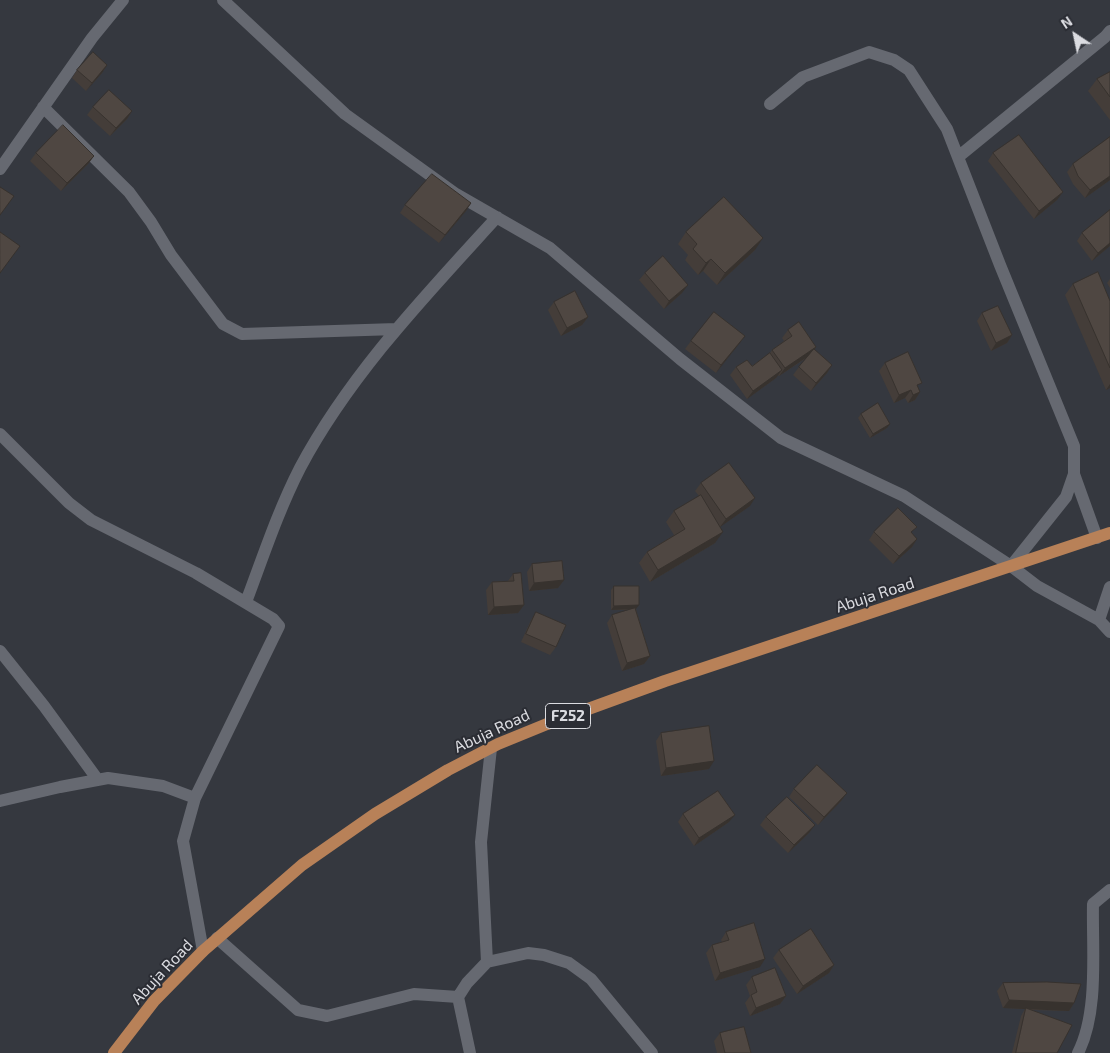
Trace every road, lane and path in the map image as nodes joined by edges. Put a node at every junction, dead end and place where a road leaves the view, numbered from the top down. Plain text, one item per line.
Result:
1 (123, 0) edge
2 (223, 0) edge
3 (1110, 31) edge
4 (770, 104) dead end
5 (43, 107) junction
6 (958, 156) junction
7 (0, 169) edge
8 (497, 217) junction
9 (396, 329) junction
10 (0, 434) edge
11 (1074, 474) junction
12 (1110, 534) edge
13 (1097, 538) junction
14 (1011, 566) junction
15 (1110, 587) edge
16 (246, 602) junction
17 (1099, 620) junction
18 (1110, 632) edge
19 (0, 651) edge
20 (491, 748) junction
21 (98, 780) junction
22 (195, 798) junction
23 (0, 801) edge
24 (1110, 890) edge
25 (217, 938) junction
26 (202, 951) junction
27 (488, 962) junction
28 (458, 997) junction
29 (114, 1053) edge
30 (470, 1053) edge
31 (652, 1053) edge
32 (1078, 1053) edge

1 - 5 street
2 - 8 street
3 - 6 street
4 - 6 street
5 - 7 street
5 - 9 street
6 - 11 street
8 - 9 street
8 - 14 street
9 - 16 street
10 - 16 street
11 - 13 street
11 - 14 street
12 - 13 main road, Abuja Road / F252
13 - 14 main road, Abuja Road / F252
14 - 17 street
14 - 20 main road, Abuja Road / F252
15 - 17 street
16 - 22 street
17 - 18 street
19 - 21 street
20 - 25 main road, Abuja Road / F252
20 - 27 street
21 - 22 street
21 - 23 street
22 - 26 street
24 - 32 street
25 - 26 main road, Abuja Road / F252
25 - 28 street
26 - 29 main road, Abuja Road / F252
27 - 28 street
27 - 31 street
28 - 30 street

